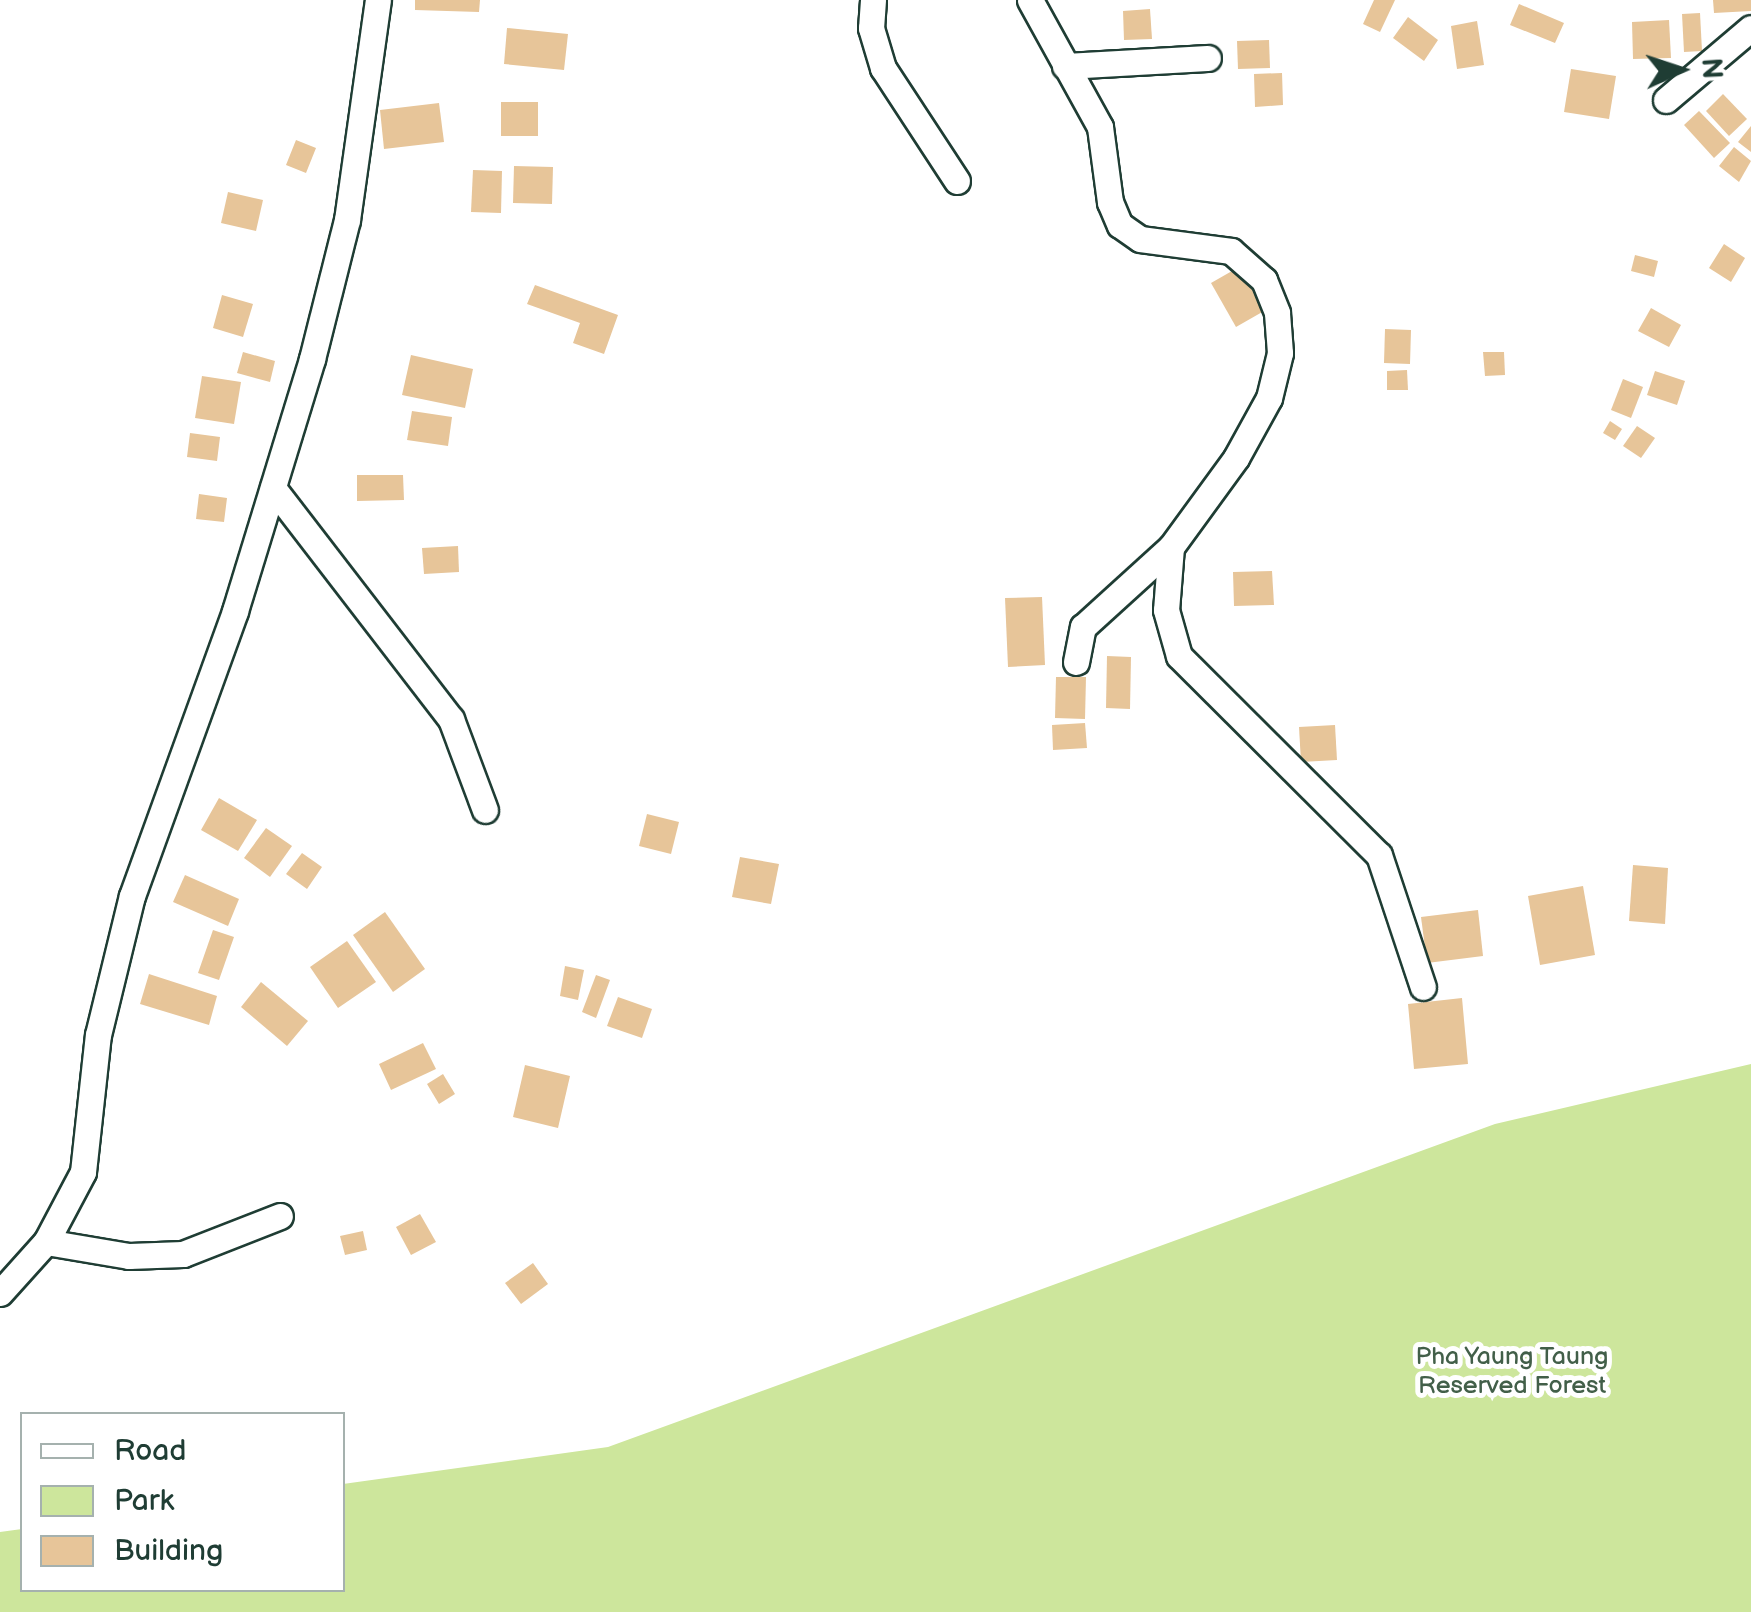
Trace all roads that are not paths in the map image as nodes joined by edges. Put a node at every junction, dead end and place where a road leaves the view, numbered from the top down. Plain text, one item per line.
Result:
1 (378, 0) edge
2 (874, 0) edge
3 (1030, 0) edge
4 (1751, 28) edge
5 (1208, 58) dead end
6 (1065, 66) junction
7 (1666, 100) dead end
8 (957, 181) dead end
9 (273, 488) junction
10 (1171, 547) junction
11 (1076, 662) dead end
12 (485, 810) dead end
13 (1423, 988) dead end
14 (280, 1216) dead end
15 (46, 1242) junction
16 (0, 1292) edge

1 - 9 street
2 - 8 street
3 - 6 street
4 - 7 street
5 - 6 street
6 - 10 street
9 - 12 street
9 - 15 street
10 - 11 street
10 - 13 street
14 - 15 street
15 - 16 street

